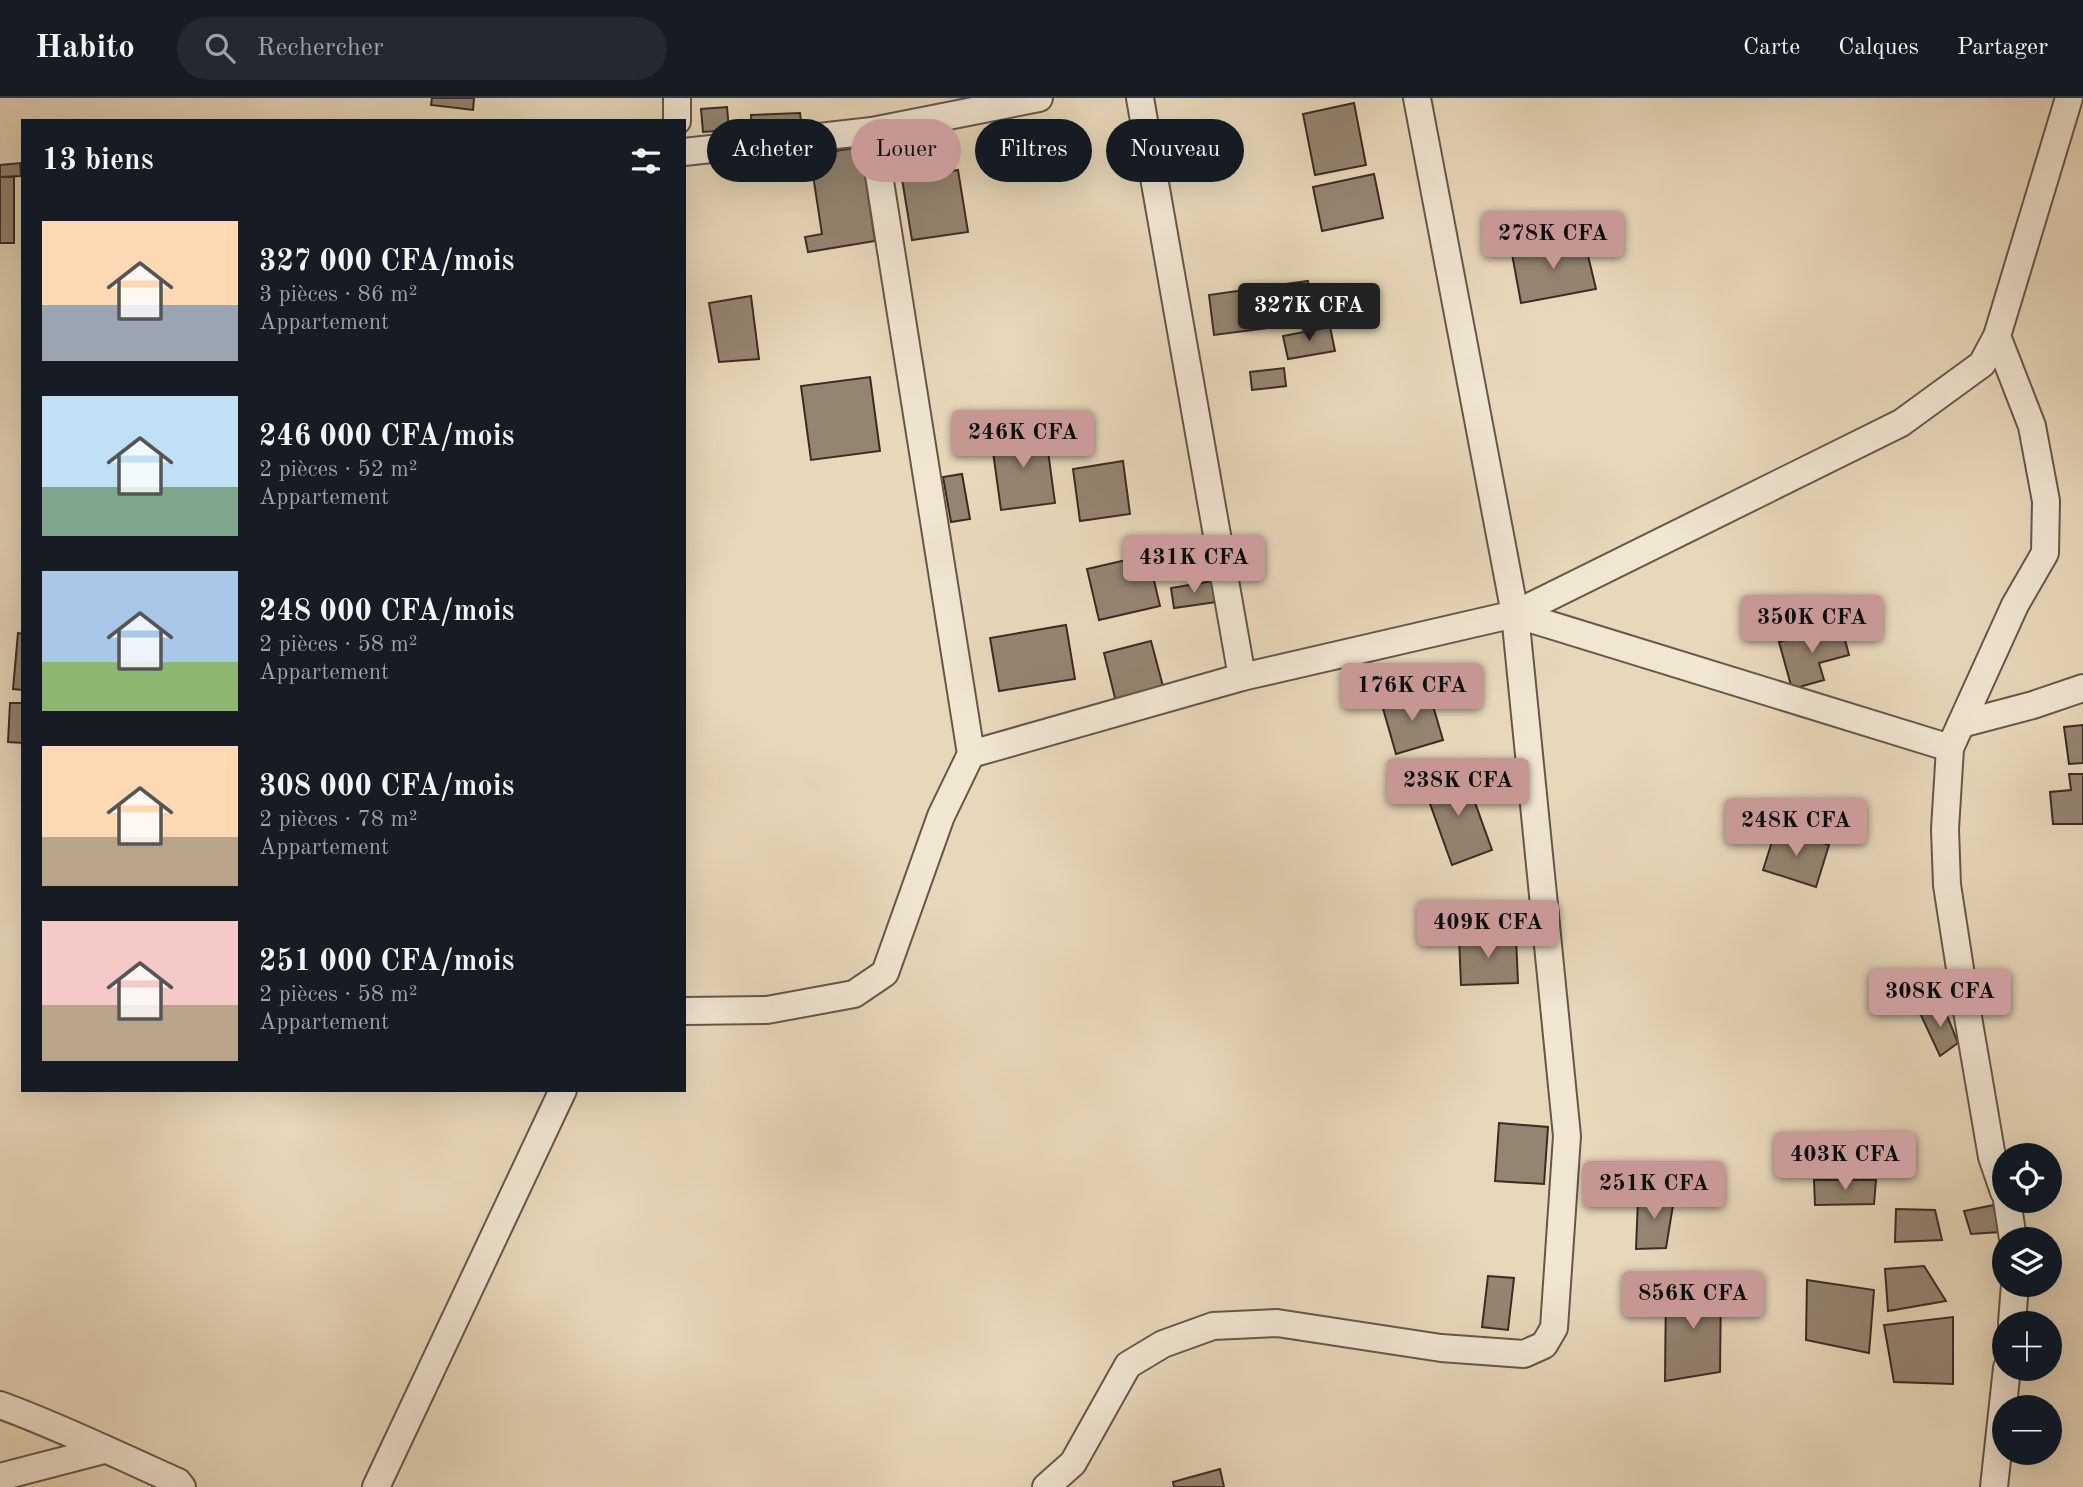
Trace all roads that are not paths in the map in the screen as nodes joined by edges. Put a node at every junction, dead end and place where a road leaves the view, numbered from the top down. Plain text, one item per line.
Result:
1 (677, 98) edge
2 (1039, 98) edge
3 (1140, 98) edge
4 (1417, 98) edge
5 (2069, 98) edge
6 (677, 119) edge
7 (933, 119) edge
8 (851, 133) edge
9 (686, 152) edge
10 (880, 182) edge
11 (1997, 336) junction
12 (1515, 614) junction
13 (1242, 677) junction
14 (2083, 688) edge
15 (1961, 724) junction
16 (1950, 748) junction
17 (971, 754) junction
18 (686, 1011) edge
19 (562, 1092) edge
20 (1992, 1157) edge
21 (2006, 1381) edge
22 (0, 1405) edge
23 (104, 1450) junction
24 (1072, 1475) edge
25 (0, 1477) edge
26 (183, 1487) edge
27 (377, 1487) edge
28 (1046, 1487) edge
29 (1994, 1487) edge

1 - 6 street
2 - 7 street
3 - 13 street
4 - 12 street
5 - 11 street
8 - 9 street
10 - 17 street
11 - 12 street
11 - 15 street
12 - 13 street
12 - 16 street
12 - 24 street
13 - 17 street
14 - 15 street
15 - 16 street
16 - 20 street
17 - 18 street
19 - 27 street
21 - 29 street
22 - 23 street
23 - 25 street
23 - 26 street
24 - 28 street

